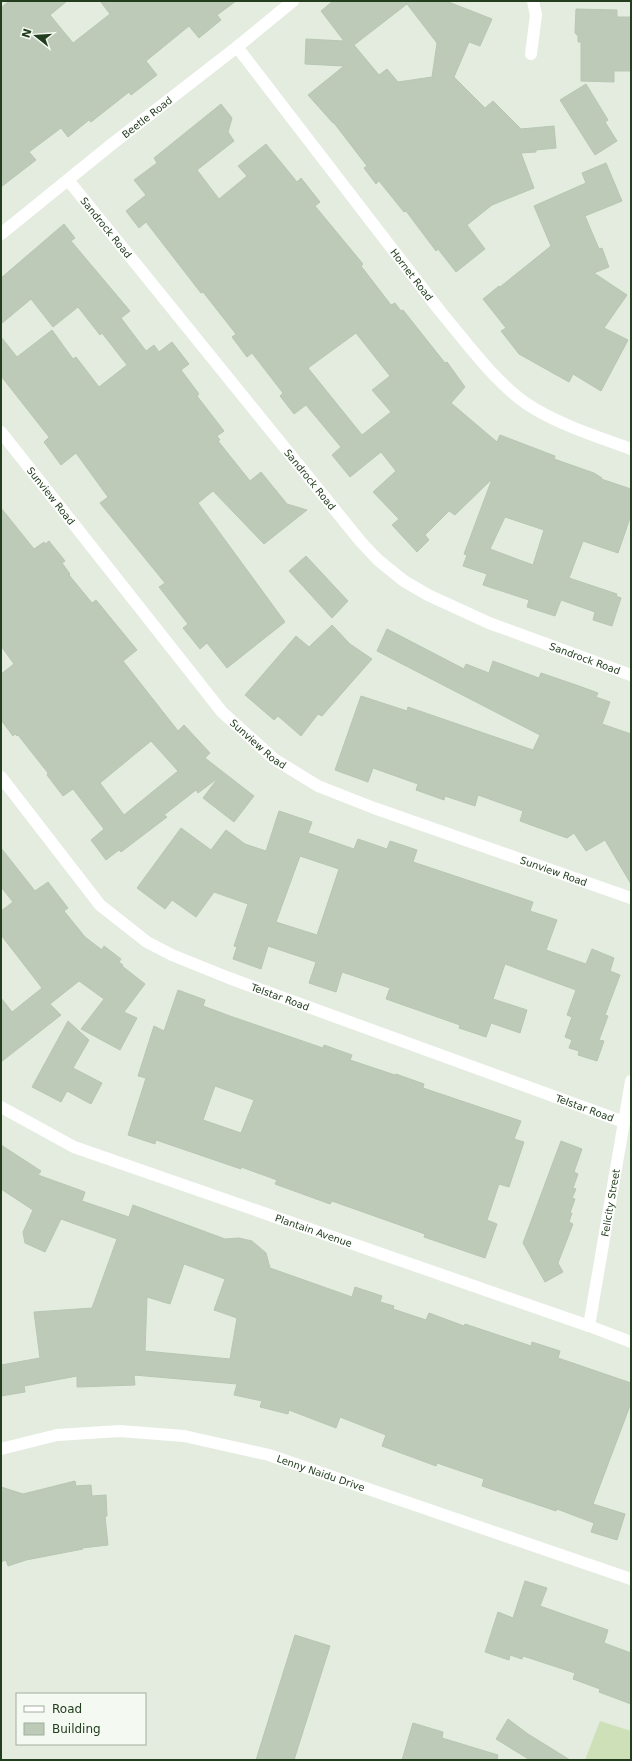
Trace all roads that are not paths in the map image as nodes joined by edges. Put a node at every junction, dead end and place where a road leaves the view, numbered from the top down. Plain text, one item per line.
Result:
1 (293, 1) edge
2 (533, 1) edge
3 (236, 47) junction
4 (531, 54) dead end
5 (68, 180) junction
6 (1, 234) edge
7 (1, 432) edge
8 (631, 449) edge
9 (631, 674) edge
10 (1, 778) edge
11 (631, 898) edge
12 (631, 1081) edge
13 (1, 1108) edge
14 (624, 1122) junction
15 (589, 1326) junction
16 (631, 1342) edge
17 (1, 1449) edge
18 (631, 1579) edge

1 - 3 street, Beetle Road
2 - 4 street
3 - 5 street, Beetle Road
3 - 8 street, Hornet Road
5 - 6 street, Beetle Road
5 - 9 street, Sandrock Road
7 - 11 street, Sunview Road
10 - 14 street, Telstar Road
12 - 14 street, Felicity Street
13 - 15 street, Plantain Avenue
14 - 15 street, Felicity Street
15 - 16 street, Plantain Avenue
17 - 18 street, Lenny Naidu Drive

